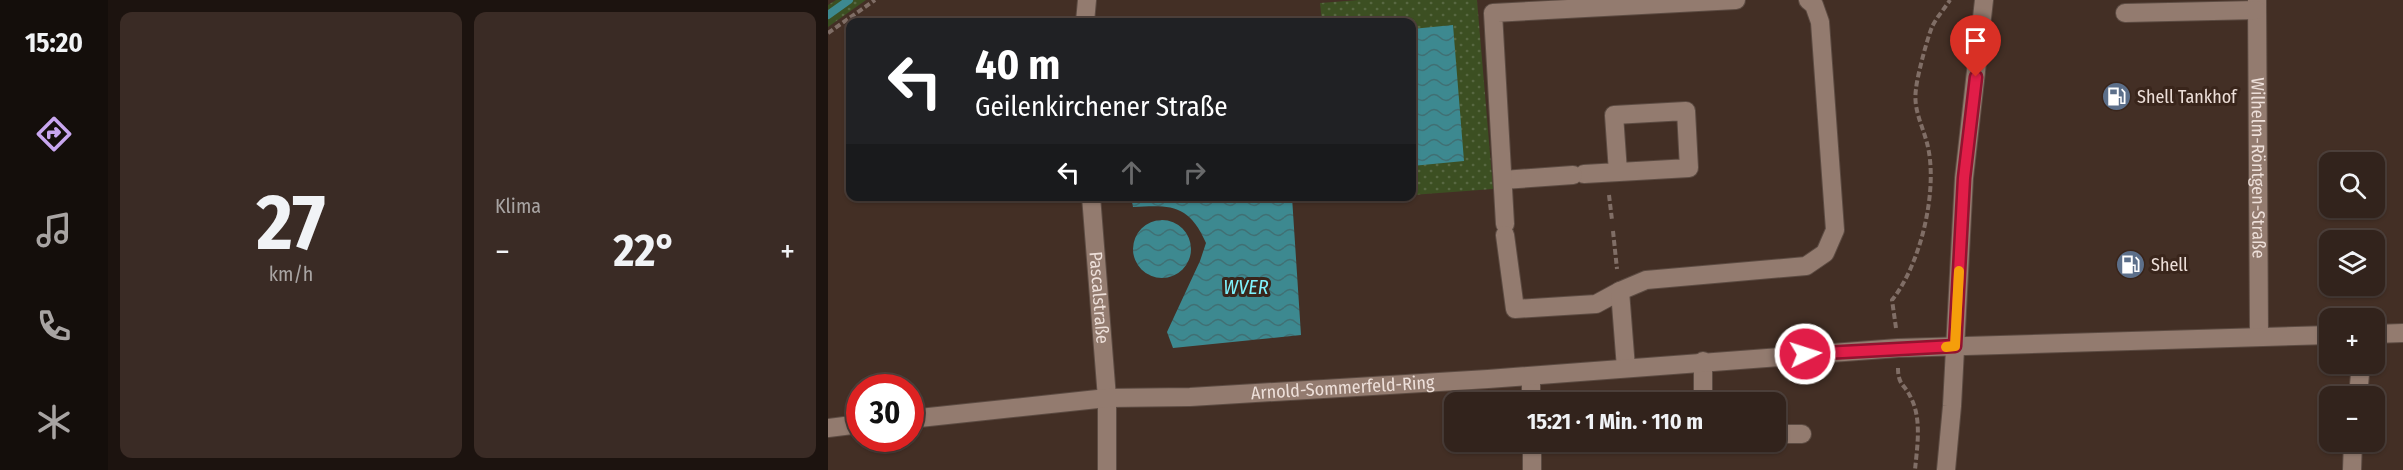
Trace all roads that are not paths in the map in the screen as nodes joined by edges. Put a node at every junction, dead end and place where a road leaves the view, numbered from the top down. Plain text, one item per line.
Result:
1 (1087, 0) edge
2 (1736, 0) edge
3 (1808, 0) edge
4 (1984, 0) edge
5 (2257, 5) edge
6 (2125, 13) dead end
7 (1085, 18) edge
8 (1618, 172) junction
9 (1503, 180) junction
10 (1091, 201) edge
11 (1620, 291) junction
12 (2403, 333) edge
13 (2385, 334) edge
14 (2319, 335) edge
15 (2259, 336) junction
16 (1955, 346) junction
17 (1703, 361) junction
18 (1626, 368) junction
19 (1531, 376) junction
20 (1531, 392) edge
21 (1703, 392) edge
22 (1107, 398) junction
23 (924, 418) edge
24 (846, 426) edge
25 (828, 428) edge
26 (1786, 434) edge
27 (1802, 434) dead end
28 (1532, 452) edge
29 (2353, 452) edge
30 (1107, 470) edge
31 (1532, 470) edge
32 (1946, 470) edge
33 (2352, 470) edge

1 - 7 street
2 - 9 street
3 - 11 street
4 - 16 street
5 - 6 street
5 - 15 street, Wilhelm-Röntgen-Straße
8 - 8 street
8 - 9 street
9 - 11 street
10 - 22 street, Pascalstraße
11 - 18 street
12 - 13 street
14 - 15 street
15 - 16 street
16 - 17 street, Arnold-Sommerfeld-Ring
16 - 32 street
17 - 18 street, Arnold-Sommerfeld-Ring
17 - 21 street
18 - 19 street, Arnold-Sommerfeld-Ring
19 - 20 street
19 - 22 street, Arnold-Sommerfeld-Ring
22 - 23 street, Arnold-Sommerfeld-Ring
22 - 30 street, Pascalstraße
24 - 25 street
26 - 27 street
28 - 31 street
29 - 33 street

